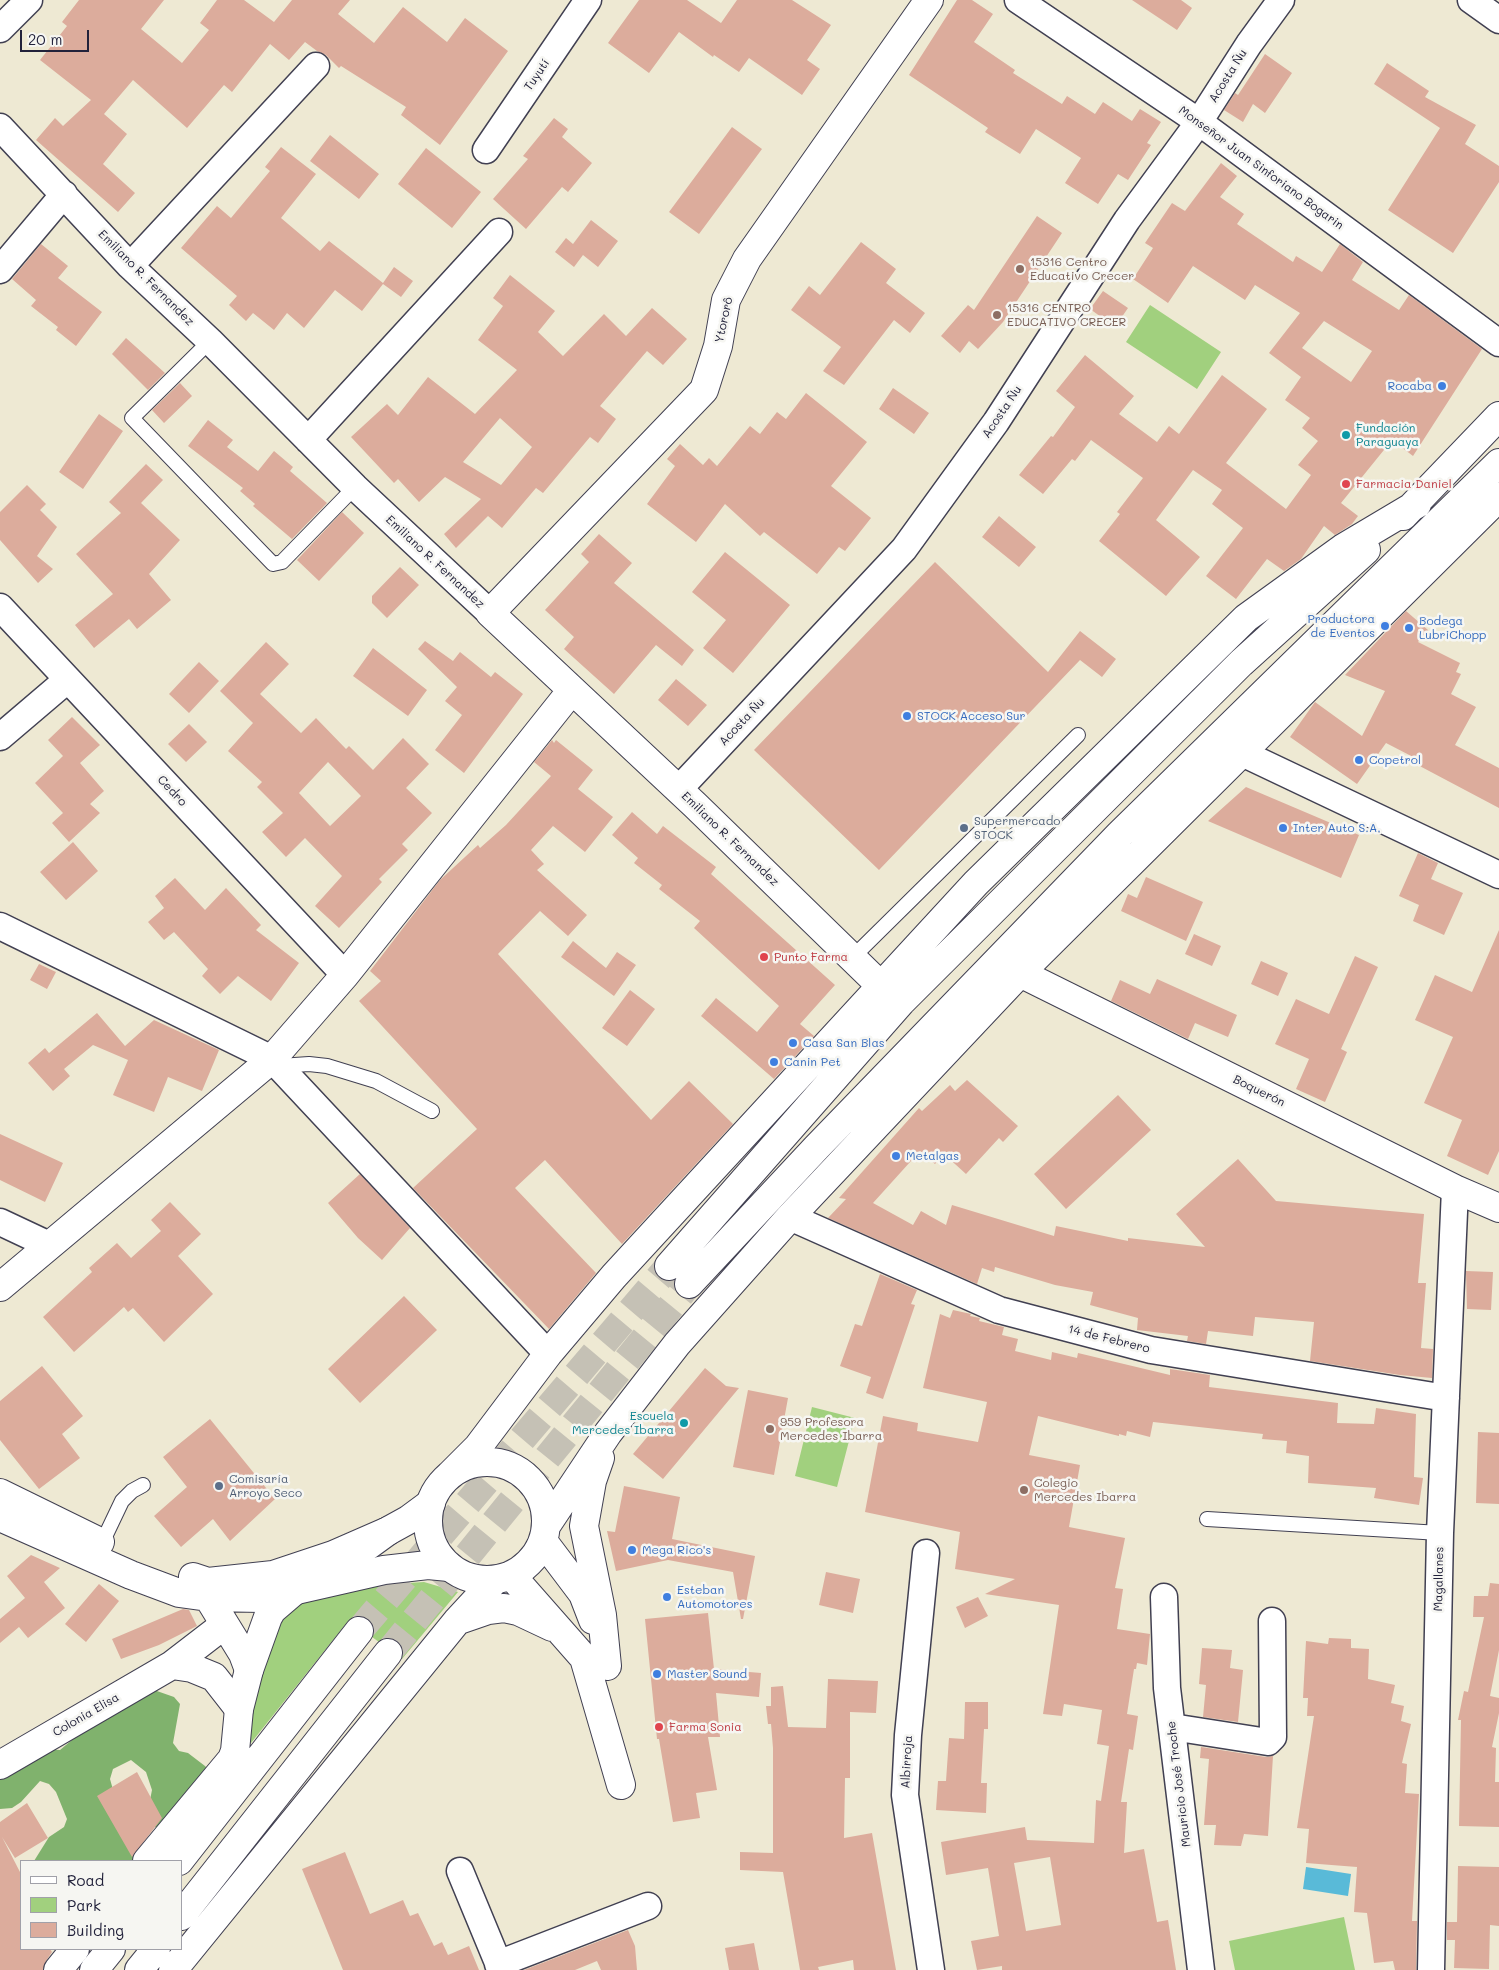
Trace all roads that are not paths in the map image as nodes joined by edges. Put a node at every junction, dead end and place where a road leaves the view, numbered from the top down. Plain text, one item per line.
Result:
1 (29, 0) edge
2 (588, 0) edge
3 (929, 0) edge
4 (1018, 0) edge
5 (1281, 0) edge
6 (1470, 0) edge
7 (1499, 20) edge
8 (0, 29) edge
9 (316, 66) dead end
10 (1199, 122) junction
11 (0, 127) edge
12 (486, 150) dead end
13 (64, 194) junction
14 (499, 232) dead end
15 (130, 266) junction
16 (0, 270) edge
17 (210, 341) junction
18 (1499, 343) edge
19 (1499, 416) edge
20 (308, 440) junction
21 (1499, 463) edge
22 (355, 487) junction
23 (1499, 497) edge
24 (1417, 504) junction
25 (0, 607) edge
26 (490, 614) junction
27 (67, 680) junction
28 (572, 690) junction
29 (1078, 735) dead end
30 (0, 737) edge
31 (1242, 753) junction
32 (679, 789) junction
33 (1499, 875) edge
34 (0, 926) edge
35 (852, 958) junction
36 (1020, 973) junction
37 (345, 975) junction
38 (880, 985) junction
39 (276, 1062) junction
40 (432, 1111) dead end
41 (1455, 1188) junction
42 (1499, 1208) edge
43 (790, 1217) junction
44 (0, 1222) edge
45 (49, 1245) junction
46 (669, 1266) tunnel mouth
47 (689, 1284) tunnel mouth
48 (0, 1287) edge
49 (548, 1354) junction
50 (1446, 1398) junction
51 (608, 1433) junction
52 (450, 1474) junction
53 (143, 1485) dead end
54 (0, 1492) edge
55 (430, 1503) junction
56 (0, 1517) edge
57 (1207, 1519) dead end
58 (388, 1531) junction
59 (1440, 1533) junction
60 (544, 1534) junction
61 (102, 1543) junction
62 (926, 1553) dead end
63 (449, 1567) junction
64 (503, 1577) junction
65 (293, 1592) junction
66 (208, 1597) junction
67 (1164, 1598) dead end
68 (457, 1621) junction
69 (1272, 1621) dead end
70 (224, 1625) junction
71 (359, 1631) tunnel mouth
72 (564, 1633) junction
73 (388, 1653) tunnel mouth
74 (172, 1665) junction
75 (249, 1670) junction
76 (239, 1709) junction
77 (1172, 1726) junction
78 (0, 1765) edge
79 (621, 1785) dead end
80 (147, 1860) edge
81 (180, 1860) edge
82 (460, 1871) dead end
83 (648, 1906) dead end
84 (182, 1915) edge
85 (74, 1950) edge
86 (110, 1950) edge
87 (155, 1950) edge
88 (500, 1967) edge
89 (58, 1970) edge
90 (94, 1970) edge
91 (139, 1970) edge
92 (173, 1970) edge
93 (930, 1970) edge
94 (1201, 1970) edge
95 (1431, 1970) edge

1 - 8 street
2 - 12 street, Tuyutí
3 - 26 main road, Ytororô
4 - 10 street, Monseñor Juan Sinforiano Bogarin
5 - 10 street, Acosta Ñu
6 - 7 street
9 - 15 street
10 - 18 street, Monseñor Juan Sinforiano Bogarin
10 - 32 street, Acosta Ñu
11 - 13 street, Emiliano R. Fernandez
13 - 15 street, Emiliano R. Fernandez
13 - 16 street
14 - 20 street
15 - 17 street, Emiliano R. Fernandez
17 - 20 street, Emiliano R. Fernandez
17 - 22 lane
19 - 24 main road
20 - 22 street, Emiliano R. Fernandez
21 - 47 main road
22 - 26 street, Emiliano R. Fernandez
23 - 31 main road
24 - 38 main road
24 - 46 main road
25 - 27 street, Cedro
26 - 28 main road, Emiliano R. Fernandez
27 - 30 street
27 - 37 street, Cedro
28 - 32 main road, Emiliano R. Fernandez
28 - 37 main road
29 - 35 lane
31 - 33 street
31 - 36 main road
32 - 35 main road, Emiliano R. Fernandez
34 - 39 street
35 - 38 main road, Emiliano R. Fernandez
36 - 41 main road, Boquerón
36 - 43 main road
37 - 39 main road
38 - 49 main road
39 - 40 lane
39 - 45 main road
39 - 49 street
41 - 42 main road, Boquerón
41 - 50 street, Magallanes
43 - 50 street, 14 de Febrero
43 - 51 main road
44 - 45 street
45 - 48 main road
49 - 52 main road
50 - 59 street, Magallanes
51 - 60 main road
51 - 60 main road
52 - 55 main road
52 - 60 main road
53 - 61 lane
54 - 61 main road
55 - 58 main road
55 - 63 main road
56 - 66 main road
57 - 59 lane
58 - 61 main road
58 - 65 main road
59 - 95 street, Magallanes
60 - 64 main road
62 - 93 street, Albirroja
63 - 64 main road
63 - 65 main road
64 - 68 main road
64 - 72 main road
65 - 66 main road
65 - 75 main road
66 - 70 main road
67 - 77 street, Mauricio José Troche
68 - 72 main road
68 - 92 main road
69 - 77 street
70 - 74 main road, Colonia Elisa
70 - 75 main road
71 - 81 main road
72 - 79 main road
73 - 84 main road
74 - 76 main road
74 - 78 main road, Colonia Elisa
75 - 76 main road
76 - 80 main road
77 - 94 street, Mauricio José Troche
82 - 88 street
83 - 88 street
85 - 89 main road
86 - 90 main road
87 - 91 main road

